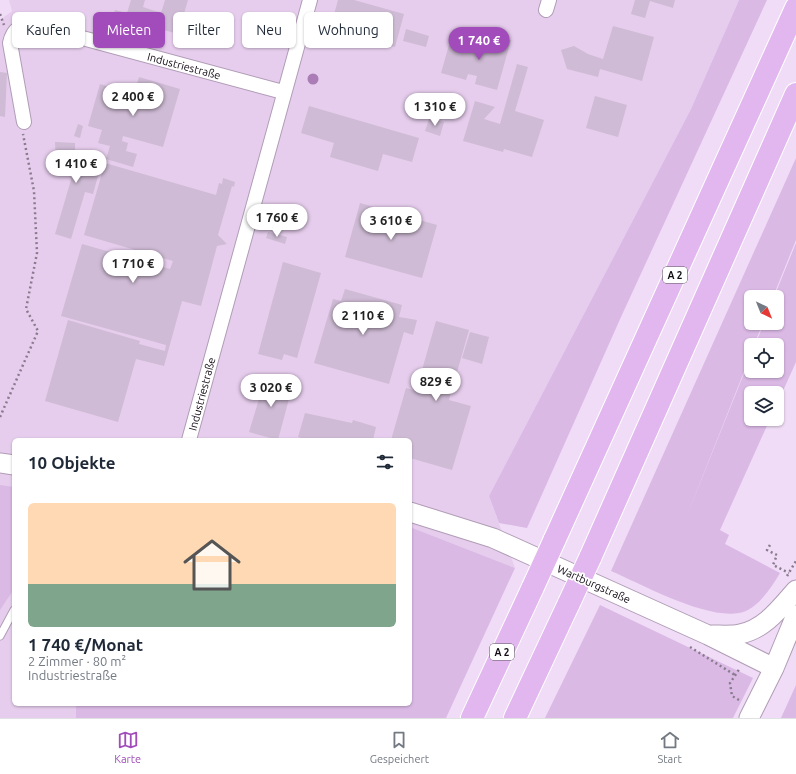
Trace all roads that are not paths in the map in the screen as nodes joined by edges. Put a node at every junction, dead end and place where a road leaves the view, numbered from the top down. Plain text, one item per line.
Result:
1 (310, 0) edge
2 (796, 8) edge
3 (283, 92) junction
4 (796, 94) edge
5 (24, 122) road end
6 (190, 438) edge
7 (0, 463) edge
8 (12, 465) edge
9 (412, 513) edge
10 (796, 590) edge
11 (12, 614) edge
12 (796, 615) edge
13 (708, 635) junction
14 (0, 636) edge
15 (774, 668) junction
16 (752, 713) edge
17 (472, 718) edge
18 (515, 718) edge

1 - 3 street, Industriestraße
2 - 17 highway, A 2, bridge
3 - 5 street, Industriestraße
3 - 6 street, Industriestraße
4 - 18 highway, bridge
7 - 8 main road
9 - 13 main road, Wartburgstraße
10 - 13 main road
11 - 14 lane
12 - 15 main road
13 - 15 main road, Wartburgstraße
15 - 16 main road

